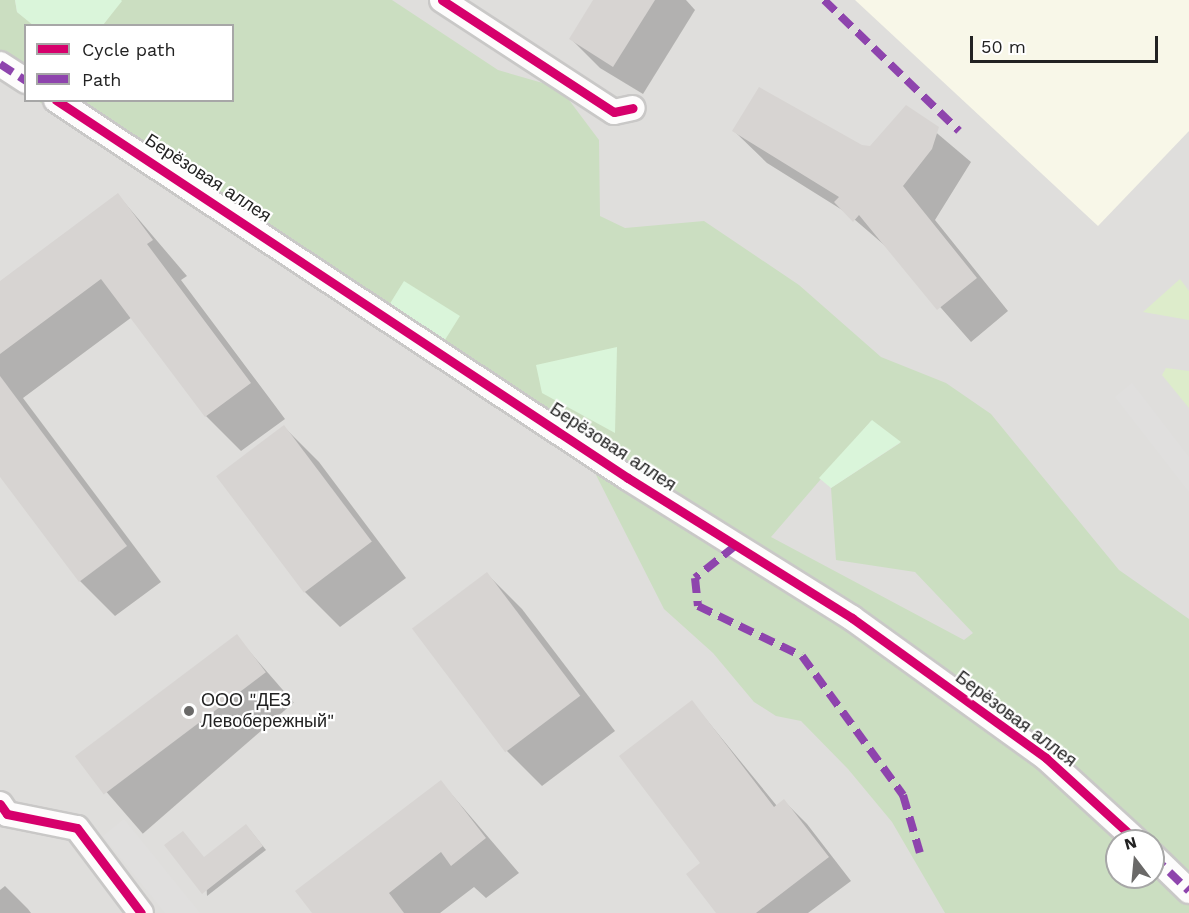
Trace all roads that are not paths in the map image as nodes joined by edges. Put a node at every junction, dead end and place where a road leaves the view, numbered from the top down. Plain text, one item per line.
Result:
1 (442, 0) edge
2 (0, 64) edge
3 (24, 80) edge
4 (59, 102) edge
5 (633, 108) dead end
6 (0, 804) edge
7 (1124, 829) edge
8 (1165, 868) edge
9 (1189, 891) edge
10 (141, 913) edge

1 - 5 street
2 - 3 street
4 - 7 street, Берёзовая аллея
6 - 10 street
8 - 9 street

